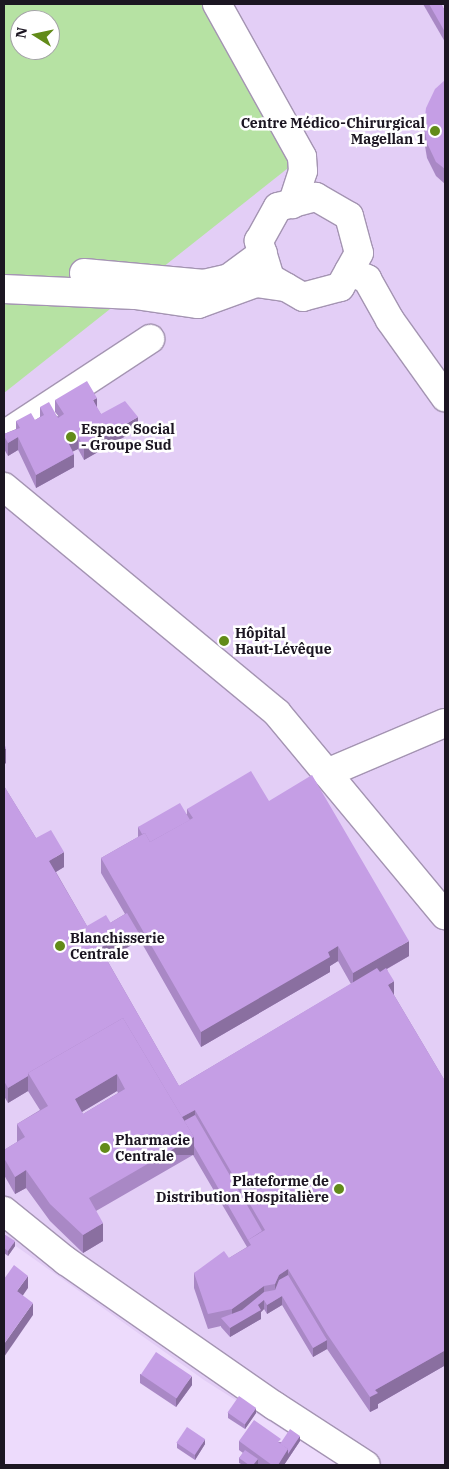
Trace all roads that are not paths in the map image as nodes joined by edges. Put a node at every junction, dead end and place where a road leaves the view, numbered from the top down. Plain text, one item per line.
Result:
1 (217, 4) edge
2 (292, 204) junction
3 (262, 253) junction
4 (4, 270) edge
5 (349, 271) junction
6 (286, 287) junction
7 (4, 289) edge
8 (150, 339) dead end
9 (445, 397) edge
10 (4, 436) edge
11 (4, 487) edge
12 (445, 723) edge
13 (327, 773) junction
14 (445, 915) edge
15 (4, 1211) edge
16 (366, 1465) edge

1 - 2 lane
2 - 3 lane
2 - 5 lane
3 - 4 lane
3 - 6 lane
5 - 6 lane
5 - 9 lane
6 - 7 lane
8 - 10 lane
11 - 13 lane
12 - 13 lane
13 - 14 lane
15 - 16 lane

